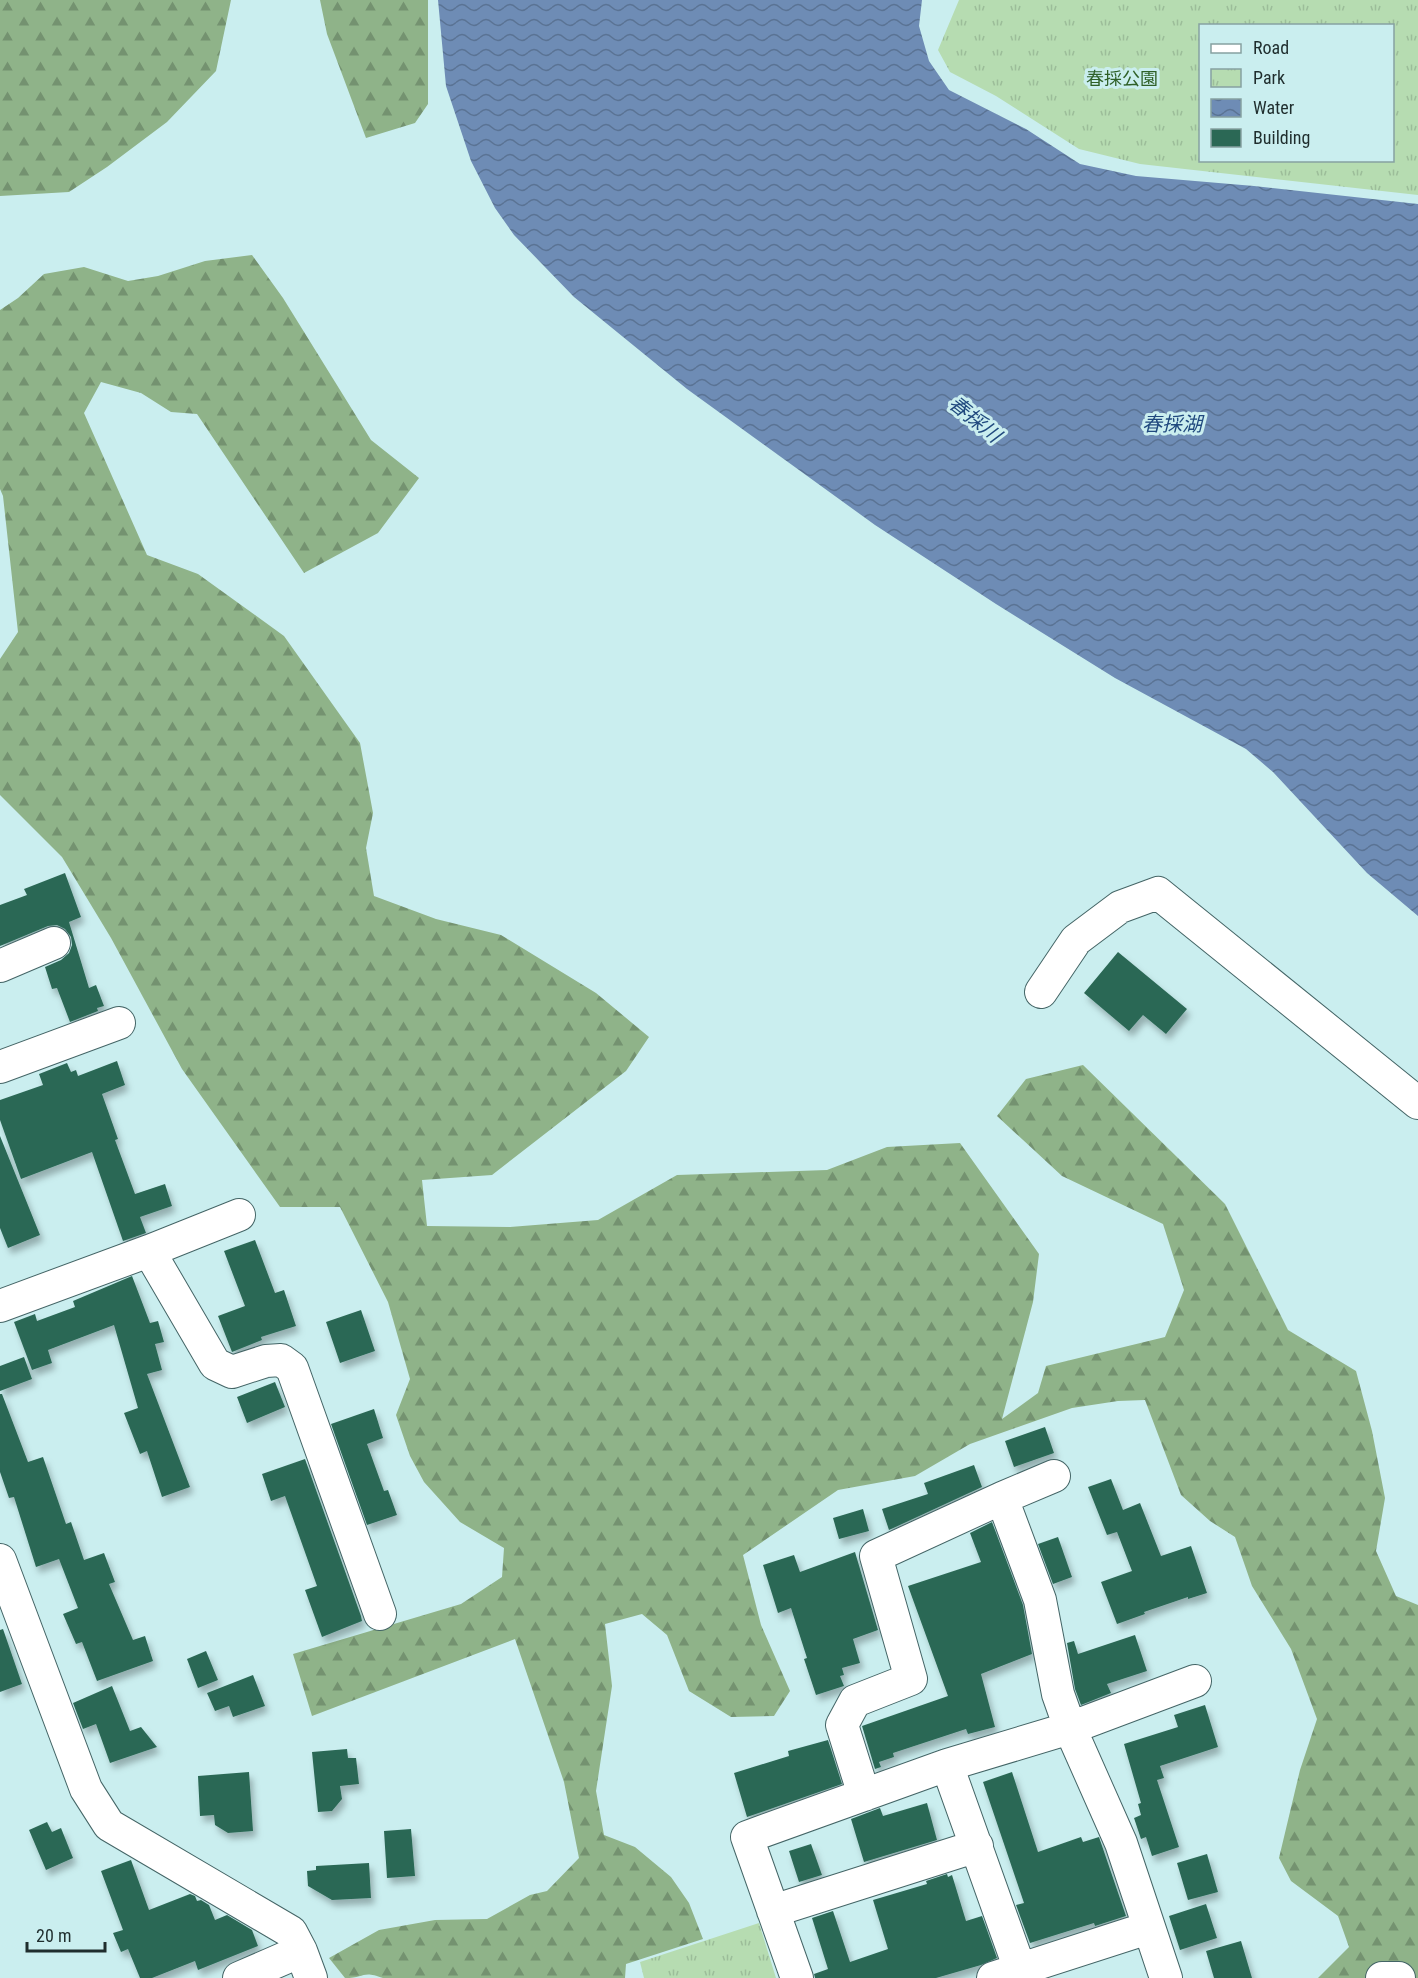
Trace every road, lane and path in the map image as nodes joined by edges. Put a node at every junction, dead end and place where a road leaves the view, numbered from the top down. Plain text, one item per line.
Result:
1 (54, 943) dead end
2 (0, 966) edge
3 (1041, 992) dead end
4 (119, 1023) dead end
5 (0, 1067) edge
6 (1418, 1103) edge
7 (239, 1215) dead end
8 (150, 1251) junction
9 (0, 1306) edge
10 (1054, 1476) dead end
11 (1002, 1498) junction
12 (0, 1560) edge
13 (380, 1614) dead end
14 (1195, 1681) dead end
15 (1070, 1728) junction
16 (947, 1765) junction
17 (864, 1795) junction
18 (977, 1846) junction
19 (773, 1911) junction
20 (1148, 1928) junction
21 (306, 1964) edge
22 (1012, 1975) edge
23 (239, 1978) edge
24 (797, 1978) edge
25 (1166, 1978) edge
26 (1382, 1978) edge
27 (1399, 1978) edge

1 - 2 street
3 - 6 street
4 - 5 street
7 - 8 street
8 - 9 street
8 - 13 street
10 - 11 street
11 - 15 street
11 - 17 street
12 - 21 street
14 - 15 street
15 - 16 street
15 - 20 street
16 - 17 street
16 - 18 street
17 - 19 street
18 - 19 street
18 - 22 street
19 - 24 street
20 - 22 street
20 - 25 street
21 - 23 street
26 - 27 street

